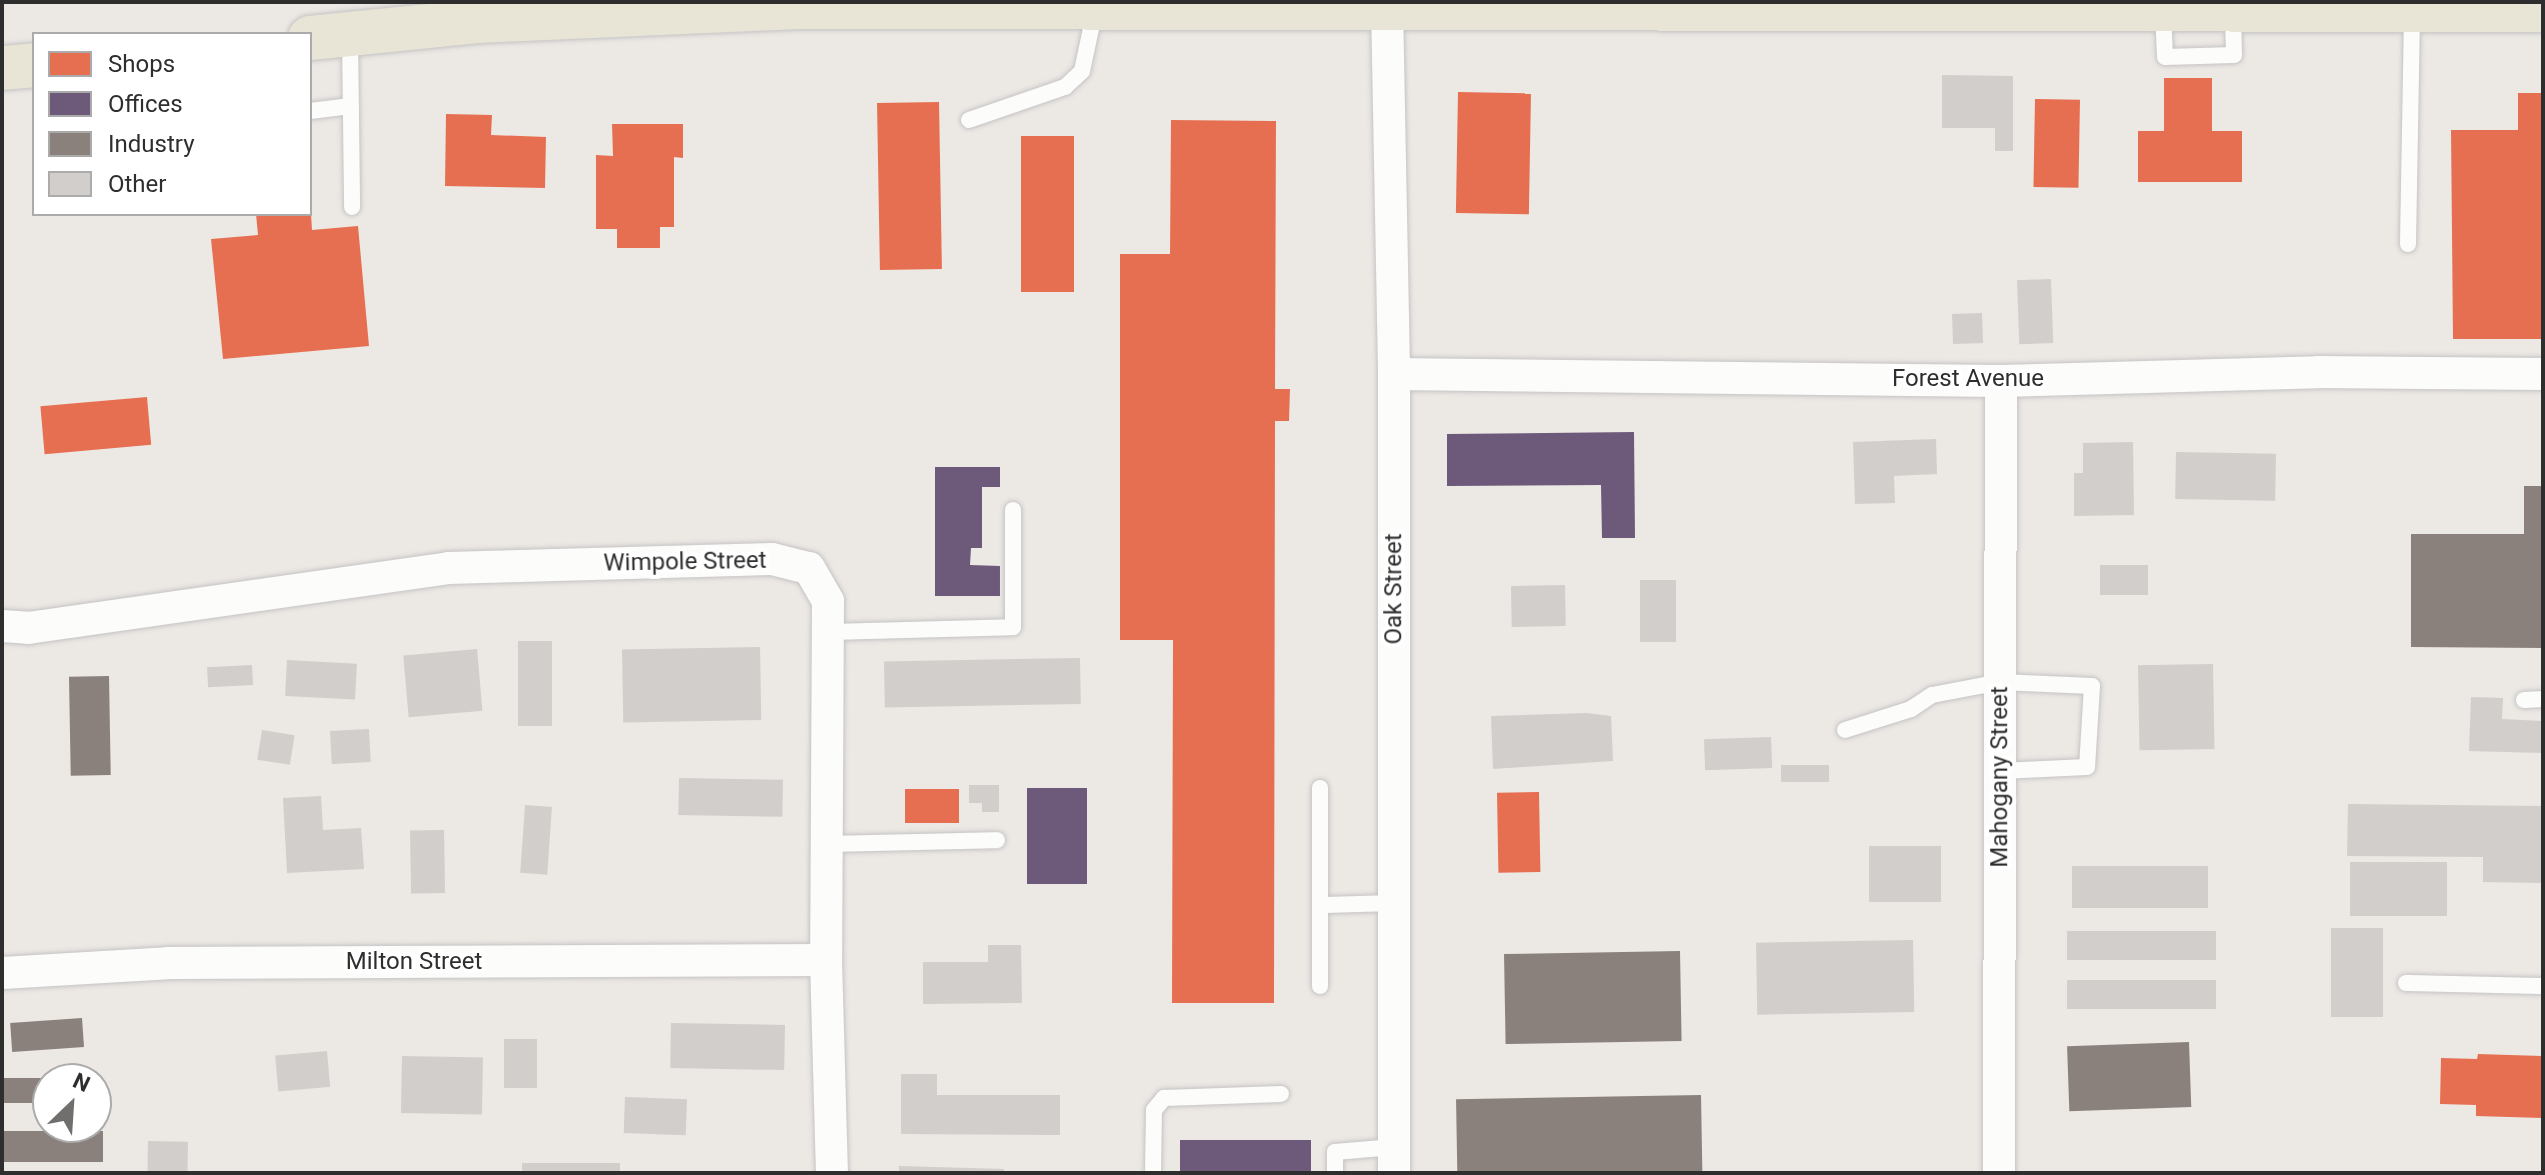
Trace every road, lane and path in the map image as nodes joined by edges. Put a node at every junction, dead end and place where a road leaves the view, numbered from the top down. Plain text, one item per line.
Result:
1 (1684, 3) edge
2 (1387, 5) junction
3 (1074, 6) edge
4 (2412, 10) junction
5 (2543, 10) edge
6 (477, 12) edge
7 (330, 36) edge
8 (32, 65) edge
9 (2, 68) edge
10 (351, 106) junction
11 (312, 111) edge
12 (969, 120) dead end
13 (352, 207) dead end
14 (2408, 244) dead end
15 (1394, 374) junction
16 (2543, 374) edge
17 (2001, 381) junction
18 (1013, 510) dead end
19 (2, 626) edge
20 (828, 632) junction
21 (2000, 682) junction
22 (2543, 699) edge
23 (2524, 700) dead end
24 (1845, 730) dead end
25 (2000, 771) junction
26 (1320, 788) dead end
27 (997, 840) dead end
28 (826, 844) junction
29 (1394, 903) junction
30 (1324, 905) junction
31 (826, 960) junction
32 (2, 973) edge
33 (2406, 983) dead end
34 (1320, 986) dead end
35 (2543, 986) edge
36 (1281, 1094) dead end
37 (1394, 1160) edge
38 (832, 1173) edge
39 (1153, 1173) edge
40 (1335, 1173) edge
41 (1999, 1173) edge

1 - 2 main road
1 - 4 main road
2 - 3 main road
2 - 15 street, Oak Street
3 - 6 main road
3 - 12 lane
4 - 5 main road
4 - 14 lane
6 - 7 main road
7 - 10 lane
8 - 9 main road
10 - 11 lane
10 - 13 lane
15 - 17 street, Forest Avenue
15 - 29 street, Oak Street
16 - 17 street, Forest Avenue
17 - 21 street, Mahogany Street
18 - 20 lane
19 - 20 street, Wimpole Street
20 - 28 street, Wimpole Street
21 - 24 lane
21 - 25 street, Mahogany Street
21 - 25 lane
22 - 23 lane
25 - 41 street, Mahogany Street
26 - 30 lane
27 - 28 lane
28 - 31 street, Wimpole Street
29 - 30 lane
29 - 37 street, Oak Street
30 - 34 lane
31 - 32 street, Milton Street
31 - 38 street, Wimpole Street
33 - 35 lane
36 - 39 lane
37 - 40 lane

